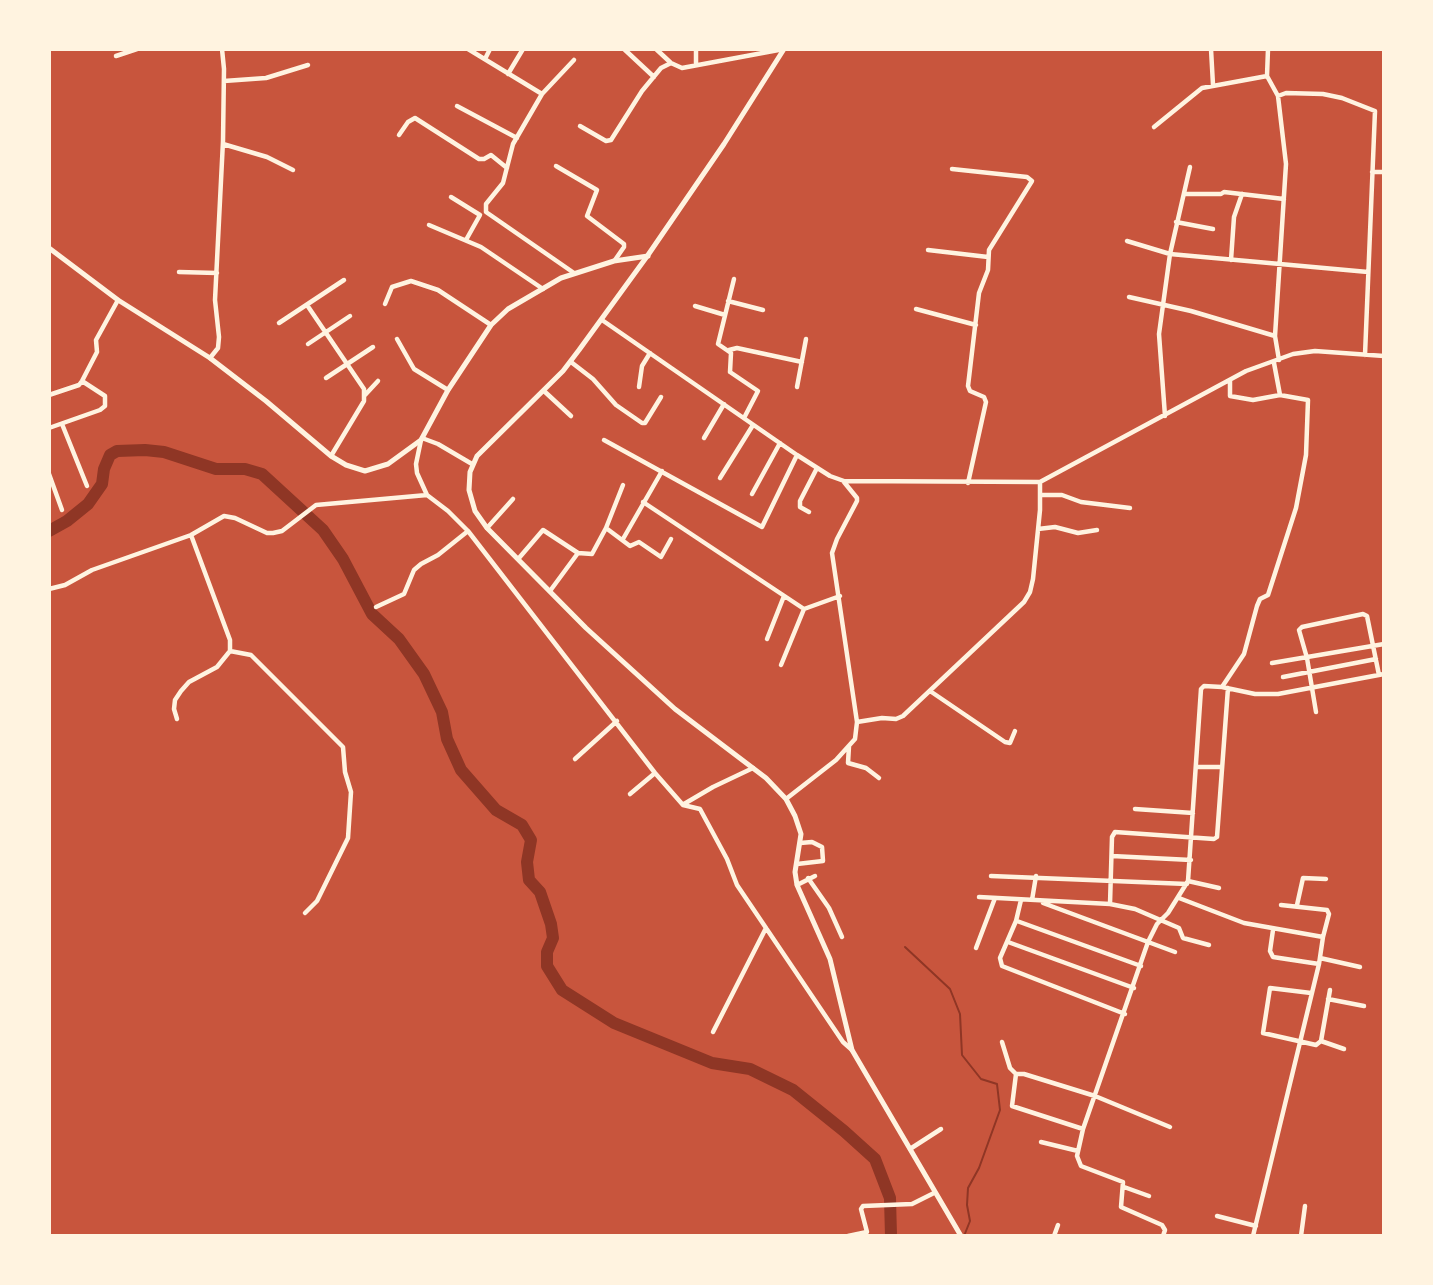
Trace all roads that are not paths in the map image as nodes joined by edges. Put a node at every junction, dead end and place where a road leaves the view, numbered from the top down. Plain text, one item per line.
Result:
1 (137, 49) edge
2 (222, 49) edge
3 (468, 49) edge
4 (490, 49) edge
5 (523, 49) edge
6 (624, 49) edge
7 (656, 49) edge
8 (696, 49) edge
9 (785, 49) edge
10 (1211, 49) edge
11 (1268, 49) edge
12 (116, 56) dead end
13 (485, 59) junction
14 (574, 60) dead end
15 (671, 63) junction
16 (308, 65) dead end
17 (696, 65) junction
18 (508, 74) junction
19 (1268, 76) junction
20 (654, 77) junction
21 (224, 80) junction
22 (1213, 85) junction
23 (542, 94) junction
24 (1278, 96) junction
25 (457, 106) dead end
26 (580, 126) dead end
27 (1154, 127) dead end
28 (399, 135) dead end
29 (517, 138) junction
30 (223, 144) junction
31 (556, 166) dead end
32 (1190, 167) dead end
33 (507, 168) junction
34 (952, 169) dead end
35 (293, 170) dead end
36 (1372, 172) junction
37 (1384, 172) edge
38 (1184, 194) junction
39 (1242, 194) junction
40 (451, 197) dead end
41 (1284, 199) junction
42 (1176, 222) junction
43 (429, 225) dead end
44 (1213, 229) dead end
45 (466, 240) junction
46 (1127, 241) dead end
47 (49, 248) edge
48 (928, 250) dead end
49 (1170, 254) junction
50 (648, 256) junction
51 (988, 257) junction
52 (1231, 260) junction
53 (614, 261) junction
54 (1281, 266) junction
55 (179, 272) dead end
56 (1367, 272) junction
57 (217, 274) junction
58 (575, 274) junction
59 (734, 279) dead end
60 (344, 280) dead end
61 (543, 289) junction
62 (1129, 297) dead end
63 (118, 300) junction
64 (728, 301) junction
65 (307, 304) junction
66 (385, 304) dead end
67 (1163, 305) junction
68 (695, 306) dead end
69 (916, 309) dead end
70 (763, 310) dead end
71 (725, 315) junction
72 (350, 316) dead end
73 (602, 320) junction
74 (279, 323) dead end
75 (491, 325) junction
76 (976, 325) junction
77 (326, 332) junction
78 (1275, 336) junction
79 (397, 339) dead end
80 (806, 339) dead end
81 (308, 344) dead end
82 (373, 347) dead end
83 (729, 351) junction
84 (650, 353) junction
85 (1365, 355) junction
86 (1384, 356) edge
87 (210, 358) junction
88 (571, 362) junction
89 (802, 362) junction
90 (1276, 362) junction
91 (347, 363) junction
92 (326, 378) dead end
93 (82, 381) junction
94 (378, 382) dead end
95 (1230, 382) junction
96 (639, 387) dead end
97 (797, 387) dead end
98 (49, 388) edge
99 (448, 390) junction
100 (544, 391) junction
101 (50, 395) edge
102 (364, 395) junction
103 (1280, 395) junction
104 (661, 397) dead end
105 (724, 404) junction
106 (571, 416) dead end
107 (1166, 416) junction
108 (744, 418) junction
109 (62, 424) junction
110 (753, 425) junction
111 (49, 428) edge
112 (704, 438) dead end
113 (421, 439) junction
114 (604, 440) dead end
115 (780, 443) junction
116 (797, 455) junction
117 (331, 456) junction
118 (472, 464) junction
119 (817, 468) junction
120 (662, 471) junction
121 (49, 474) edge
122 (720, 478) dead end
123 (844, 481) junction
124 (1041, 482) junction
125 (968, 483) junction
126 (623, 485) dead end
127 (86, 486) dead end
128 (752, 494) dead end
129 (427, 495) junction
130 (1041, 495) junction
131 (513, 499) dead end
132 (643, 502) junction
133 (1130, 508) dead end
134 (62, 510) dead end
135 (808, 512) dead end
136 (487, 527) junction
137 (606, 528) junction
138 (1038, 529) junction
139 (1097, 530) dead end
140 (468, 531) junction
141 (191, 535) junction
142 (623, 539) junction
143 (671, 539) dead end
144 (578, 553) junction
145 (519, 558) junction
146 (49, 589) edge
147 (550, 591) junction
148 (785, 596) junction
149 (840, 596) junction
150 (376, 607) dead end
151 (804, 609) junction
152 (767, 639) dead end
153 (1384, 644) edge
154 (1374, 646) junction
155 (230, 651) junction
156 (1307, 658) junction
157 (1376, 659) junction
158 (1272, 663) dead end
159 (781, 664) dead end
160 (1309, 673) junction
161 (1382, 675) edge
162 (1283, 677) dead end
163 (1225, 687) junction
164 (1313, 689) junction
165 (930, 691) junction
166 (1316, 712) dead end
167 (177, 719) dead end
168 (617, 721) junction
169 (857, 722) junction
170 (1015, 731) dead end
171 (849, 745) junction
172 (575, 759) dead end
173 (1196, 767) junction
174 (1221, 767) junction
175 (753, 768) junction
176 (655, 773) junction
177 (879, 778) dead end
178 (630, 793) dead end
179 (786, 799) junction
180 (683, 805) junction
181 (1135, 809) dead end
182 (1193, 813) junction
183 (1193, 837) junction
184 (800, 843) junction
185 (1112, 856) junction
186 (1191, 860) junction
187 (796, 864) junction
188 (815, 876) dead end
189 (991, 876) dead end
190 (1036, 876) junction
191 (808, 878) junction
192 (1326, 879) dead end
193 (1111, 880) junction
194 (1187, 883) junction
195 (797, 885) junction
196 (1219, 888) dead end
197 (979, 897) dead end
198 (995, 898) junction
199 (1179, 898) junction
200 (1021, 900) junction
201 (1032, 900) junction
202 (1039, 901) junction
203 (1110, 904) junction
204 (1281, 905) dead end
205 (1297, 905) junction
206 (305, 913) dead end
207 (1160, 919) junction
208 (1016, 921) junction
209 (766, 928) junction
210 (1273, 930) junction
211 (842, 937) dead end
212 (1323, 937) junction
213 (1148, 942) junction
214 (1008, 943) junction
215 (1209, 945) dead end
216 (976, 948) dead end
217 (1175, 952) dead end
218 (1320, 961) junction
219 (1141, 966) junction
220 (1360, 967) dead end
221 (1131, 987) junction
222 (1329, 990) dead end
223 (1311, 993) junction
224 (1328, 999) junction
225 (1364, 1006) dead end
226 (1125, 1014) junction
227 (713, 1032) dead end
228 (1321, 1041) junction
229 (1002, 1042) dead end
230 (1300, 1042) junction
231 (1344, 1049) dead end
232 (852, 1050) junction
233 (1016, 1074) junction
234 (1095, 1096) junction
235 (1170, 1127) dead end
236 (941, 1129) dead end
237 (1083, 1129) junction
238 (1041, 1142) dead end
239 (910, 1149) junction
240 (1078, 1151) junction
241 (1124, 1187) junction
242 (934, 1193) junction
243 (1149, 1196) dead end
244 (1305, 1206) dead end
245 (1217, 1216) dead end
246 (1058, 1225) dead end
247 (1256, 1226) junction
248 (960, 1235) edge
249 (848, 1236) edge
250 (1054, 1236) edge
251 (1163, 1236) edge
252 (1253, 1236) edge
253 (1301, 1236) edge

1 - 12 street
2 - 21 street
3 - 13 street
4 - 13 street
5 - 18 street
6 - 20 street
7 - 15 street
8 - 17 street
9 - 17 street
9 - 50 main road
10 - 22 street
11 - 19 street
13 - 18 street
14 - 23 street
15 - 17 street
15 - 20 street
16 - 21 street
18 - 23 street
19 - 22 street
19 - 24 street
20 - 26 street
21 - 30 street
22 - 27 street
23 - 29 street
24 - 36 street
24 - 41 street
25 - 29 street
28 - 33 street
29 - 33 street
30 - 35 street
30 - 57 street
31 - 53 street
32 - 38 street
33 - 58 street
34 - 51 street
36 - 37 street
36 - 56 street
38 - 39 street
38 - 42 street
39 - 41 street
39 - 52 street
40 - 45 street
41 - 54 street
42 - 44 street
42 - 49 street
43 - 45 street
45 - 61 street
46 - 49 street
47 - 63 main road
48 - 51 street
49 - 52 street
49 - 67 street
50 - 53 main road
50 - 73 main road
51 - 76 street
52 - 54 street
53 - 58 main road
54 - 56 street
54 - 78 street
55 - 57 street
56 - 85 street
57 - 87 street
58 - 61 main road
59 - 64 street
60 - 65 street
61 - 75 main road
62 - 67 street
63 - 87 main road
63 - 93 street
64 - 70 street
64 - 71 street
65 - 74 street
65 - 77 street
66 - 75 street
67 - 78 street
67 - 107 street
68 - 71 street
69 - 76 street
71 - 83 street
72 - 77 street
73 - 84 street
73 - 88 main road
75 - 99 main road
76 - 125 street
77 - 81 street
77 - 91 street
78 - 90 street
79 - 99 street
80 - 89 street
82 - 91 street
83 - 89 street
83 - 108 street
84 - 96 street
84 - 105 street
85 - 86 street
85 - 90 street
87 - 117 main road
88 - 100 main road
88 - 104 street
89 - 97 street
90 - 95 street
90 - 103 street
91 - 92 street
91 - 102 street
93 - 101 street
93 - 109 street
94 - 102 street
95 - 103 street
95 - 107 street
98 - 101 street
99 - 113 main road
100 - 106 street
100 - 118 main road
102 - 117 street
103 - 163 street
105 - 108 street
105 - 112 street
107 - 124 street
108 - 110 street
109 - 111 street
109 - 127 street
110 - 115 street
110 - 122 street
113 - 117 main road
113 - 118 street
113 - 129 street
114 - 120 street
115 - 116 street
115 - 128 street
116 - 119 street
116 - 120 street
118 - 136 main road
119 - 123 street
119 - 135 street
120 - 132 street
121 - 134 street
123 - 125 street
123 - 149 street
124 - 125 street
124 - 130 street
126 - 137 street
129 - 140 street
129 - 141 street
130 - 133 street
130 - 138 street
131 - 136 street
132 - 142 street
132 - 148 street
136 - 145 main road
137 - 142 street
137 - 144 street
138 - 139 street
138 - 165 street
140 - 150 street
140 - 168 street
141 - 146 street
141 - 155 street
142 - 143 street
144 - 145 street
144 - 147 street
145 - 147 main road
147 - 175 main road
148 - 151 street
148 - 152 street
149 - 151 street
149 - 169 street
151 - 159 street
153 - 154 street
154 - 156 street
154 - 156 street
154 - 157 street
155 - 167 street
155 - 206 street
156 - 158 street
156 - 160 street
157 - 160 street
157 - 161 street
160 - 162 street
160 - 164 street
161 - 164 street
163 - 164 street
163 - 173 street
163 - 174 street
164 - 166 street
165 - 169 street
165 - 170 street
168 - 172 street
168 - 176 street
169 - 171 street
171 - 177 street
171 - 179 street
173 - 174 street
173 - 182 street
174 - 183 street
175 - 179 main road
175 - 180 street
176 - 178 street
176 - 180 street
179 - 184 main road
180 - 209 street
181 - 182 street
182 - 183 street
183 - 185 street
183 - 186 street
184 - 187 main road
184 - 187 street
185 - 186 street
185 - 193 street
186 - 194 street
187 - 195 main road
188 - 191 street
189 - 190 street
190 - 193 street
190 - 201 street
191 - 195 street
191 - 211 street
192 - 205 street
193 - 194 street
193 - 203 street
194 - 196 street
194 - 199 street
195 - 232 main road
197 - 198 street
198 - 200 street
198 - 216 street
199 - 207 street
199 - 210 street
200 - 201 street
200 - 208 street
201 - 202 street
202 - 203 street
202 - 213 street
203 - 207 street
204 - 205 street
205 - 212 street
207 - 213 street
207 - 215 street
208 - 214 street
208 - 219 street
209 - 227 street
209 - 232 street
210 - 212 street
210 - 218 street
212 - 218 street
213 - 217 street
213 - 219 street
214 - 221 street
214 - 226 street
218 - 220 street
218 - 223 street
219 - 221 street
221 - 226 street
222 - 224 street
223 - 230 street
223 - 230 street
224 - 225 street
224 - 228 street
226 - 234 street
228 - 230 street
228 - 231 street
229 - 233 street
230 - 247 street
232 - 239 main road
233 - 234 street
233 - 237 street
234 - 235 street
234 - 237 street
236 - 239 street
237 - 240 street
238 - 240 street
239 - 242 main road
240 - 241 street
241 - 243 street
241 - 251 street
242 - 248 main road
242 - 249 street
244 - 253 street
245 - 247 street
246 - 250 street
247 - 252 street

